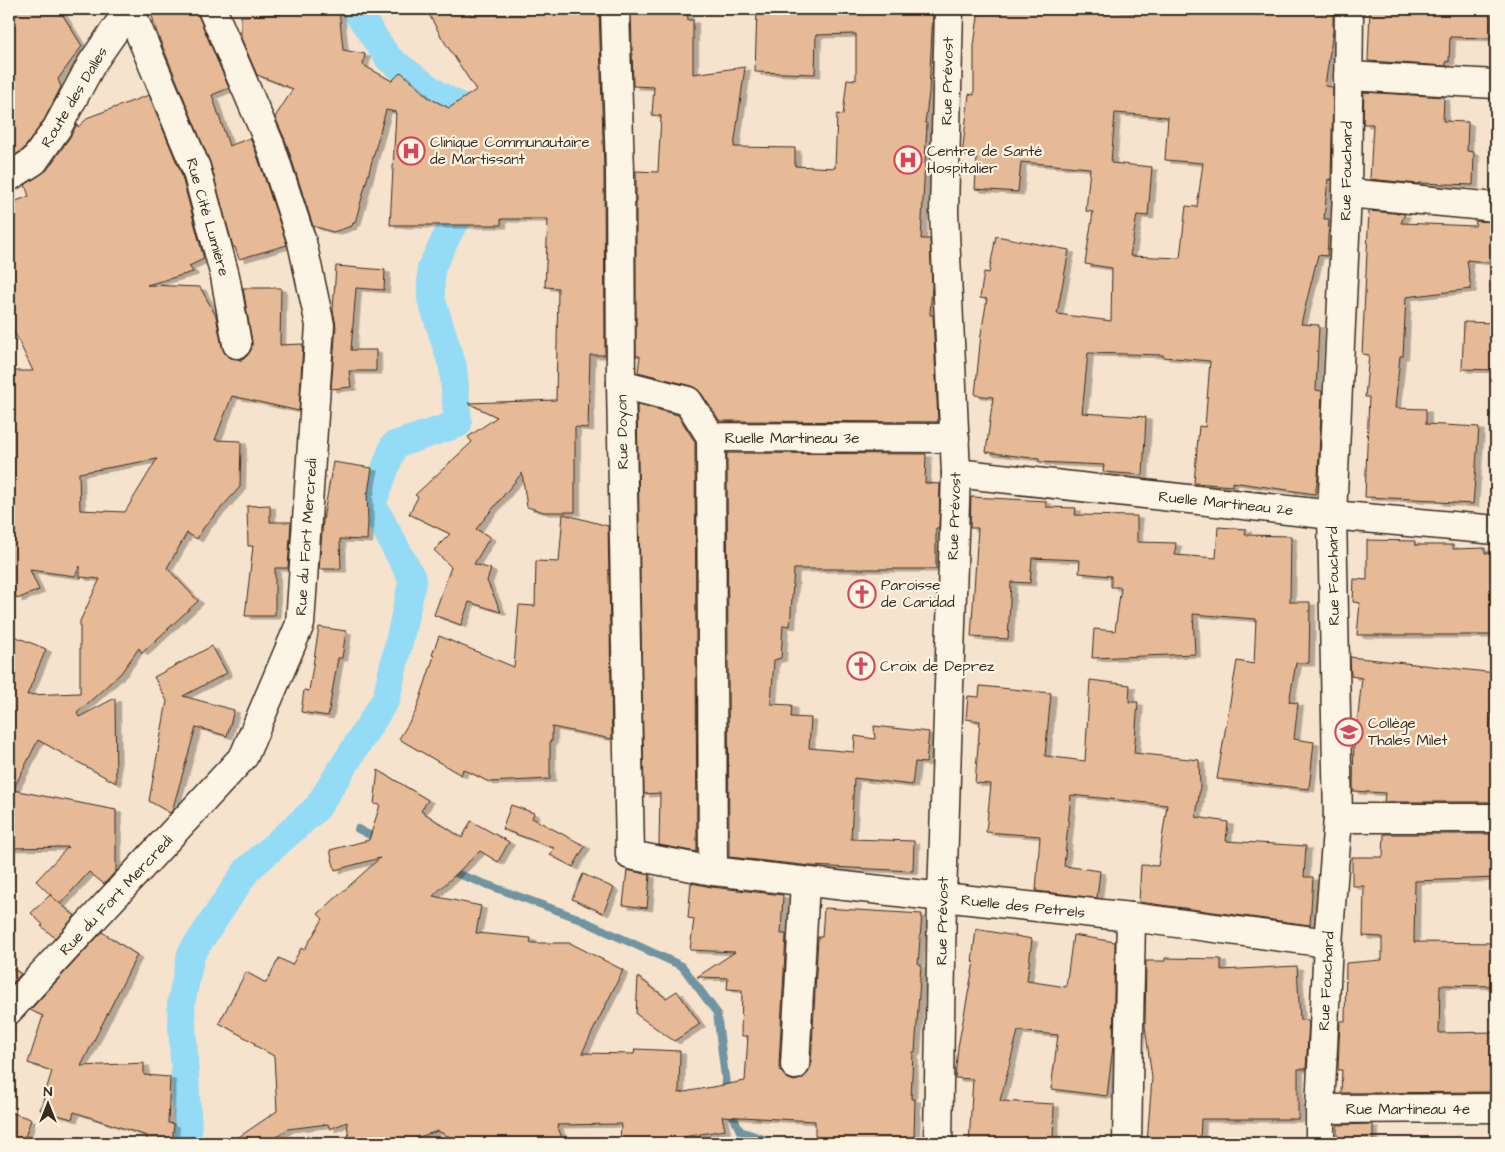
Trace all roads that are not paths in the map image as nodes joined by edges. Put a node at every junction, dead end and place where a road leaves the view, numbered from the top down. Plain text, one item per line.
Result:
1 (131, 9) edge
2 (212, 9) edge
3 (616, 9) edge
4 (949, 9) edge
5 (1349, 9) edge
6 (1348, 76) junction
7 (1496, 84) edge
8 (9, 177) edge
9 (1347, 193) junction
10 (1496, 206) edge
11 (236, 344) dead end
12 (621, 384) junction
13 (711, 437) junction
14 (955, 438) junction
15 (956, 473) junction
16 (1332, 515) junction
17 (1496, 530) edge
18 (1338, 818) junction
19 (1496, 818) edge
20 (630, 855) joint
21 (713, 871) junction
22 (805, 882) junction
23 (942, 898) junction
24 (1131, 917) junction
25 (1328, 943) junction
26 (9, 1010) edge
27 (794, 1065) dead end
28 (1496, 1108) edge
29 (1320, 1109) junction
30 (938, 1143) edge
31 (1127, 1143) edge
32 (1320, 1143) edge

1 - 8 street, Route des Dalles
1 - 11 street, Rue Cité Lumière
2 - 26 street, Rue du Fort Mercredi
3 - 12 street, Rue Doyon
4 - 14 street, Rue Prévost
5 - 6 street, Rue Fouchard
6 - 7 street
6 - 9 street, Rue Fouchard
9 - 10 street
9 - 16 street, Rue Fouchard
12 - 13 street, Ruelle Martineau 3e
12 - 20 street, Rue Doyon
13 - 14 street, Ruelle Martineau 3e
13 - 21 street
14 - 15 street, Rue Prévost
15 - 16 street, Ruelle Martineau 2e
15 - 23 street, Rue Prévost
16 - 17 street, Ruelle Martineau 2e
16 - 18 street, Rue Fouchard
18 - 19 street
18 - 25 street, Rue Fouchard
20 - 21 street, Ruelle des Petrels
21 - 22 street, Ruelle des Petrels
22 - 23 street, Ruelle des Petrels
22 - 27 street
23 - 24 street, Ruelle des Petrels
23 - 30 street, Rue Prévost
24 - 25 street, Ruelle des Petrels
24 - 31 street
25 - 29 street, Rue Fouchard
28 - 29 street, Rue Martineau 4e
29 - 32 street, Rue Fouchard

